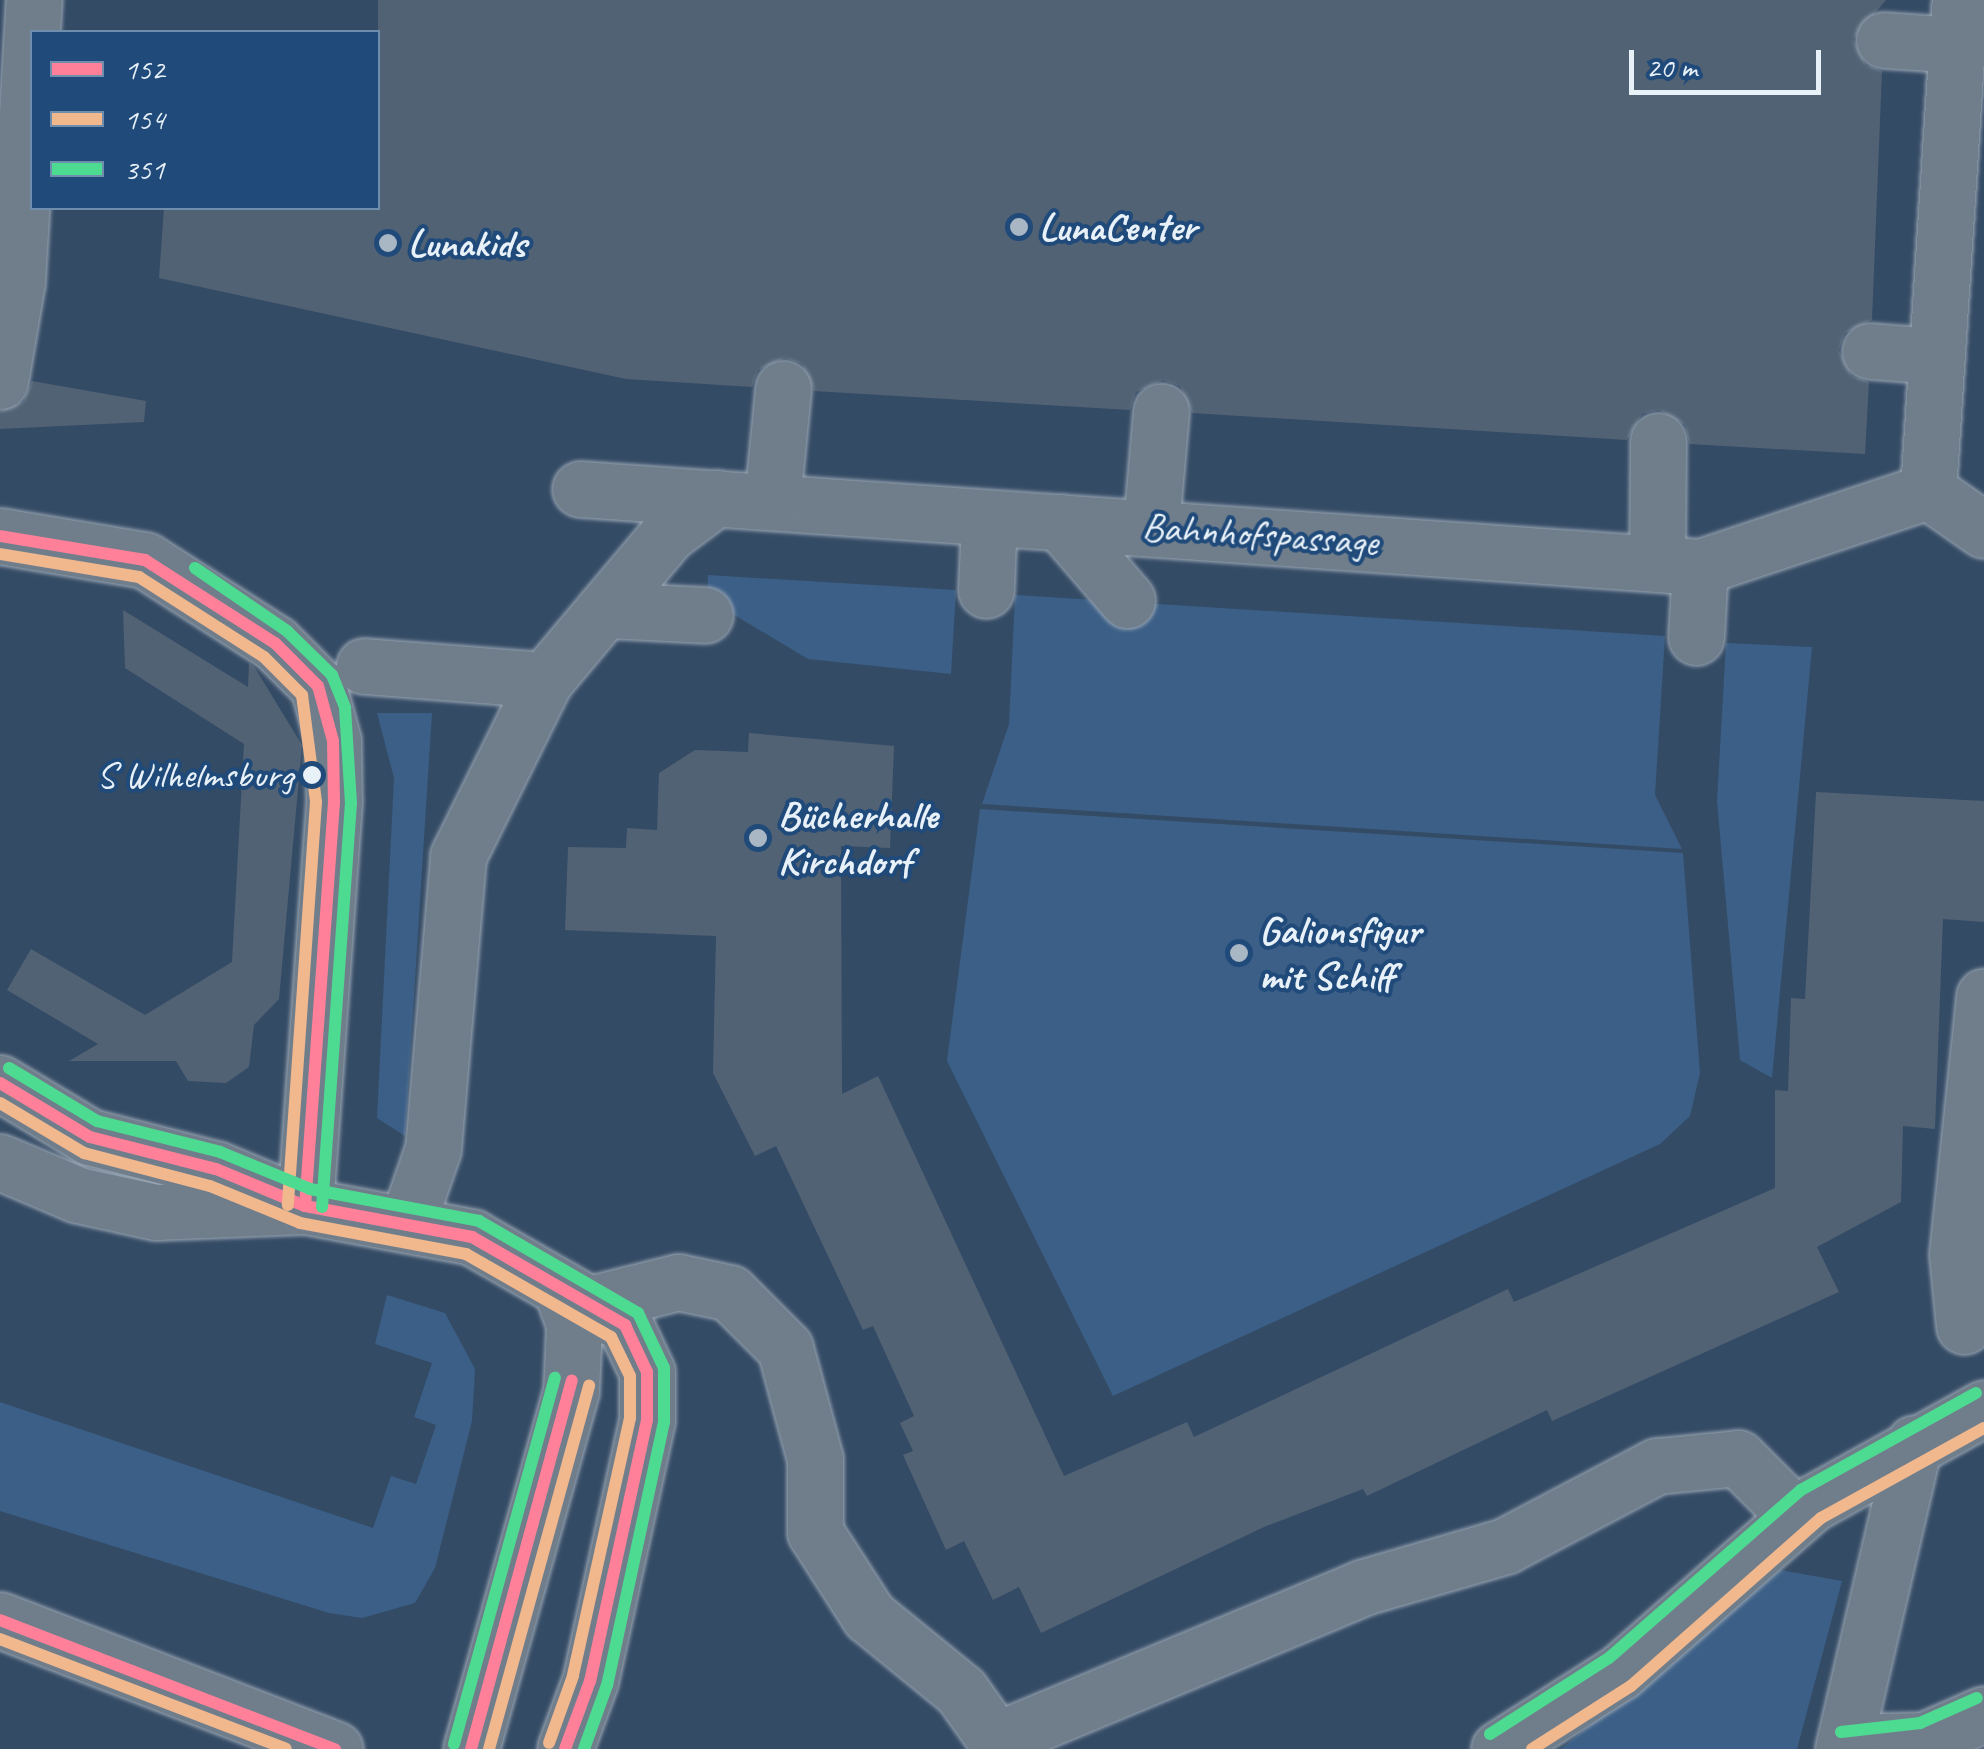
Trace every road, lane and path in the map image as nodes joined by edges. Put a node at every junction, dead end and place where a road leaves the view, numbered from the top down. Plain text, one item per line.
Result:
1 (34, 0) edge
2 (1959, 23) edge
3 (32, 30) edge
4 (1884, 40) dead end
5 (30, 66) edge
6 (1870, 352) dead end
7 (1937, 356) junction
8 (0, 381) edge
9 (783, 389) dead end
10 (1160, 412) dead end
11 (1658, 442) dead end
12 (580, 488) dead end
13 (1928, 491) junction
14 (716, 498) junction
15 (772, 502) junction
16 (990, 518) junction
17 (1060, 522) junction
18 (1151, 526) junction
19 (1984, 530) edge
20 (0, 536) edge
21 (1678, 565) junction
22 (986, 590) dead end
23 (1127, 600) dead end
24 (604, 610) junction
25 (705, 615) dead end
26 (1696, 637) dead end
27 (364, 666) dead end
28 (545, 680) junction
29 (1984, 996) edge
30 (0, 1083) edge
31 (0, 1162) edge
32 (305, 1206) junction
33 (408, 1221) junction
34 (578, 1296) junction
35 (1964, 1326) dead end
36 (1984, 1408) edge
37 (1914, 1442) junction
38 (1796, 1516) junction
39 (0, 1620) edge
40 (1984, 1714) edge
41 (1000, 1744) edge
42 (1844, 1746) edge
43 (335, 1749) edge
44 (471, 1749) edge
45 (565, 1749) edge
46 (1499, 1749) edge

1 - 3 street
2 - 4 street
2 - 7 street
5 - 8 street
6 - 7 street
7 - 13 street
9 - 15 street
10 - 18 street
11 - 21 street
12 - 14 street, Bahnhofspassage
13 - 19 street
13 - 21 street, Bahnhofspassage
14 - 15 street, Bahnhofspassage
14 - 24 street
15 - 16 street, Bahnhofspassage
16 - 17 street, Bahnhofspassage
16 - 22 street
17 - 18 street, Bahnhofspassage
17 - 23 street
18 - 21 street, Bahnhofspassage
20 - 32 street
21 - 26 street
24 - 25 street
24 - 28 street
27 - 28 street
28 - 33 street
29 - 35 street
30 - 32 street
31 - 32 street
32 - 33 street
33 - 34 street
34 - 41 street
34 - 44 street
34 - 45 street
36 - 37 street
37 - 38 street
37 - 42 street
38 - 41 street
38 - 46 street
39 - 43 street
40 - 42 street

